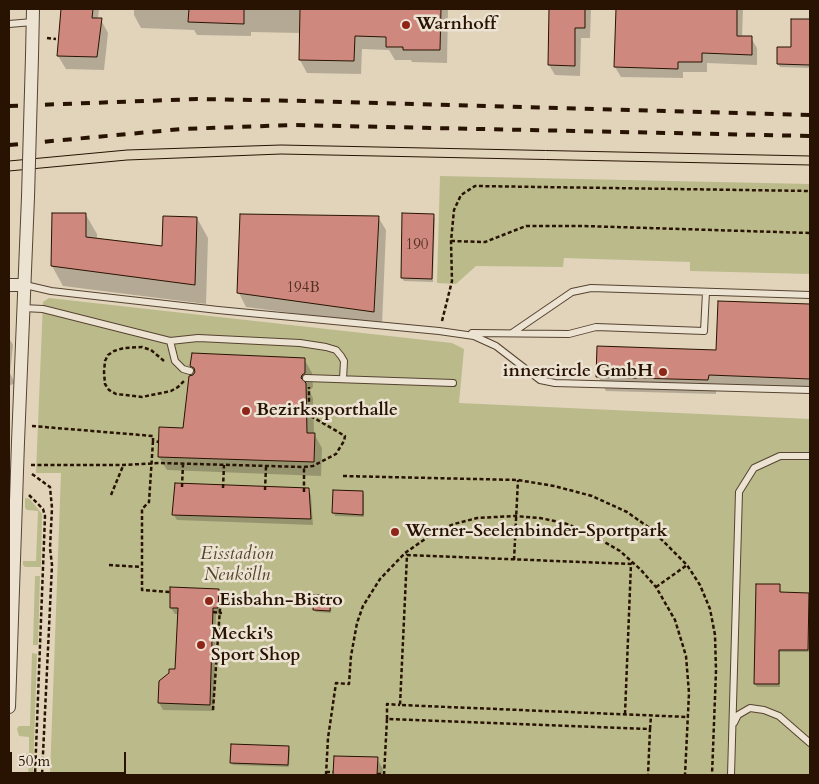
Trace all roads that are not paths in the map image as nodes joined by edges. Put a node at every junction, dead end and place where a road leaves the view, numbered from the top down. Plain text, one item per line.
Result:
1 (33, 9) edge
2 (33, 22) junction
3 (9, 24) edge
4 (9, 285) edge
5 (25, 285) junction
6 (706, 292) junction
7 (810, 295) edge
8 (23, 308) junction
9 (453, 333) junction
10 (512, 333) junction
11 (170, 341) junction
12 (190, 371) road end
13 (307, 378) road end
14 (343, 379) junction
15 (453, 383) dead end
16 (810, 390) edge
17 (810, 456) edge
18 (13, 462) edge
19 (9, 678) edge
20 (9, 708) edge
21 (733, 726) junction
22 (810, 743) edge
23 (731, 775) edge

1 - 2 street
2 - 3 lane
2 - 5 street, bridge
4 - 5 street
5 - 8 street
5 - 9 lane
6 - 7 lane
6 - 10 lane
6 - 10 lane
8 - 11 lane
8 - 18 street
9 - 10 lane
9 - 16 lane
11 - 12 lane
11 - 14 lane
13 - 14 lane
14 - 15 lane
17 - 21 lane
18 - 19 street
19 - 20 street
21 - 22 lane
21 - 23 lane

